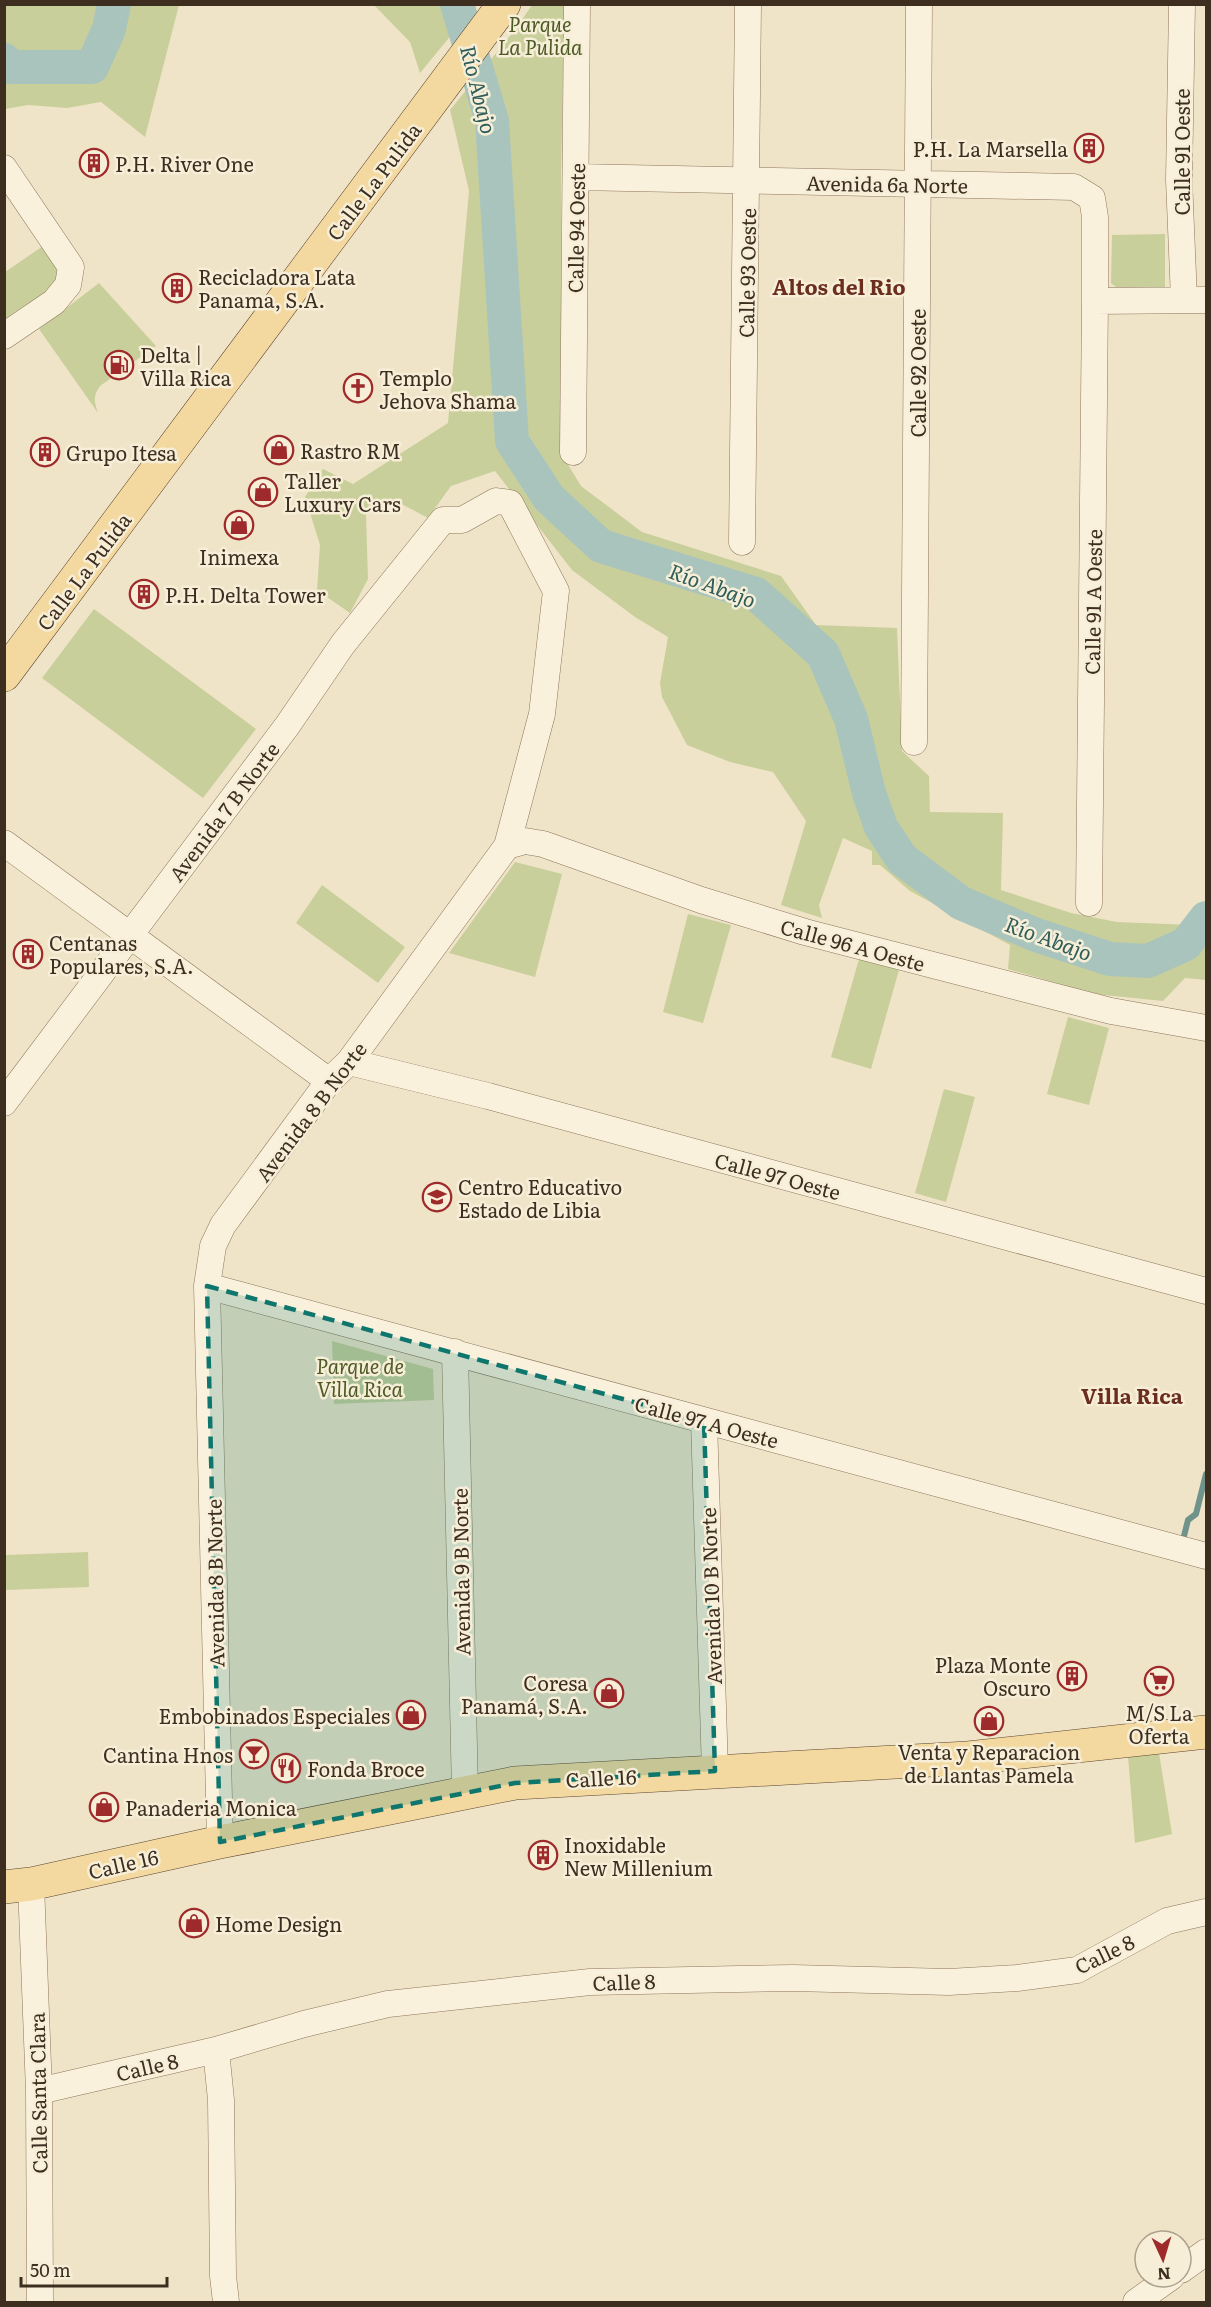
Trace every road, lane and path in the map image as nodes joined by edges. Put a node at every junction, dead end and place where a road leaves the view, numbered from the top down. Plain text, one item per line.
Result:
1 (504, 4) edge
2 (577, 4) edge
3 (748, 4) edge
4 (920, 4) edge
5 (1182, 4) edge
6 (4, 168) edge
7 (576, 177) junction
8 (747, 180) junction
9 (918, 183) junction
10 (1195, 300) edge
11 (1095, 301) junction
12 (4, 336) edge
13 (573, 452) dead end
14 (443, 520) joint
15 (742, 542) dead end
16 (4, 675) edge
17 (914, 742) dead end
18 (4, 843) edge
19 (507, 846) junction
20 (1089, 903) dead end
21 (131, 935) junction
22 (1206, 1028) edge
23 (348, 1062) junction
24 (329, 1081) junction
25 (4, 1103) edge
26 (207, 1286) junction
27 (1206, 1291) edge
28 (455, 1352) junction
29 (704, 1421) junction
30 (1206, 1557) edge
31 (1206, 1732) edge
32 (715, 1771) junction
33 (465, 1792) junction
34 (220, 1842) junction
35 (18, 1885) edge
36 (1206, 1912) edge
37 (216, 2050) junction
38 (39, 2091) junction
39 (1206, 2252) edge
40 (1193, 2261) edge
41 (1154, 2289) edge
42 (40, 2302) edge
43 (226, 2302) edge
44 (1136, 2302) edge

1 - 16 main road, Calle La Pulida
2 - 7 street, Calle 94 Oeste
3 - 8 street, Calle 93 Oeste
4 - 9 street, Calle 92 Oeste
5 - 10 street, Calle 91 Oeste
6 - 12 street
7 - 8 street, Avenida 6a Norte
7 - 13 street, Calle 94 Oeste
8 - 9 street, Avenida 6a Norte
8 - 15 street, Calle 93 Oeste
9 - 11 street, Avenida 6a Norte
9 - 17 street, Calle 92 Oeste
10 - 11 street
11 - 20 street, Calle 91 A Oeste
14 - 19 street, Avenida 8 B Norte
14 - 21 street, Avenida 7 B Norte
18 - 21 street
19 - 22 street, Calle 96 A Oeste
19 - 23 street, Avenida 8 B Norte
21 - 24 street
21 - 25 street, Avenida 7 B Norte
23 - 24 street, Avenida 8 B Norte
23 - 27 street, Calle 97 Oeste
24 - 26 street, Avenida 8 B Norte
26 - 28 street, Calle 97 A Oeste
26 - 34 street, Avenida 8 B Norte
28 - 29 street, Calle 97 A Oeste
28 - 33 street, Avenida 9 B Norte
29 - 30 street, Calle 97 A Oeste
29 - 32 street, Avenida 10 B Norte
31 - 32 main road, Calle 16
32 - 33 main road, Calle 16
33 - 34 main road, Calle 16
34 - 35 main road, Calle 16
35 - 38 street, Calle Santa Clara
36 - 37 street, Calle 8
37 - 38 street, Calle 8
37 - 43 street
38 - 42 street, Calle Santa Clara
39 - 40 street
41 - 44 street

